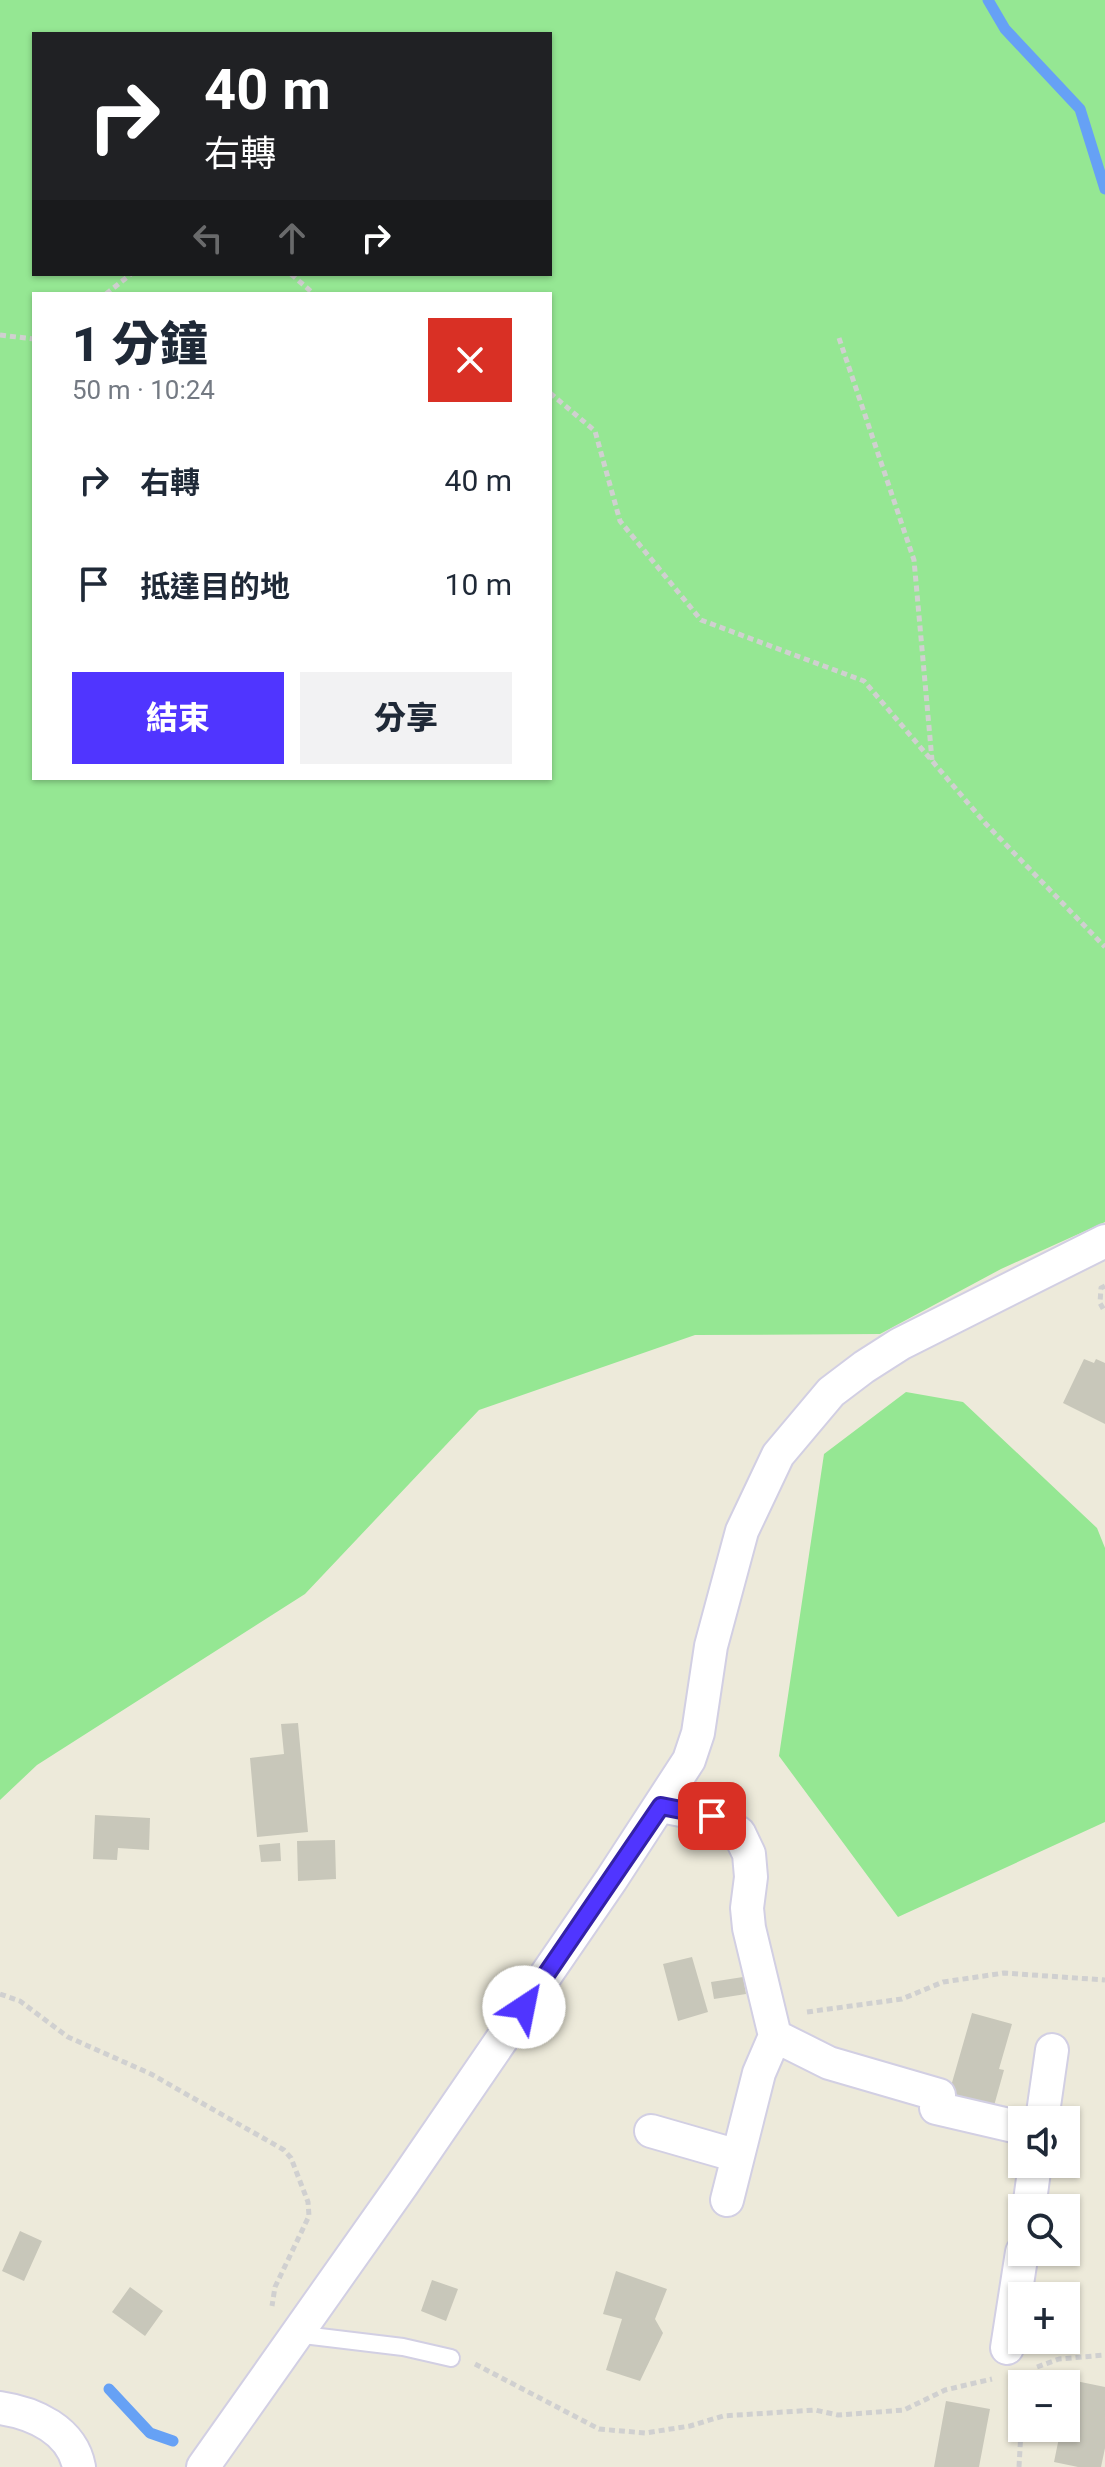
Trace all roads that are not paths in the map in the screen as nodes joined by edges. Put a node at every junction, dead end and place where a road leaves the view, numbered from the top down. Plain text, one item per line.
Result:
1 (1105, 1241) edge
2 (661, 1806) junction
3 (775, 2036) junction
4 (1052, 2050) dead end
5 (1044, 2106) edge
6 (1008, 2125) edge
7 (651, 2131) dead end
8 (738, 2156) junction
9 (727, 2200) dead end
10 (1021, 2266) edge
11 (283, 2324) junction
12 (451, 2358) road end
13 (1010, 2366) road end
14 (0, 2408) edge
15 (81, 2460) edge
16 (203, 2467) edge

1 - 2 street
2 - 3 street
2 - 11 street
3 - 6 street
3 - 8 street
4 - 5 street
7 - 8 street
8 - 9 street
10 - 13 street
11 - 12 lane
11 - 16 street
14 - 15 street

